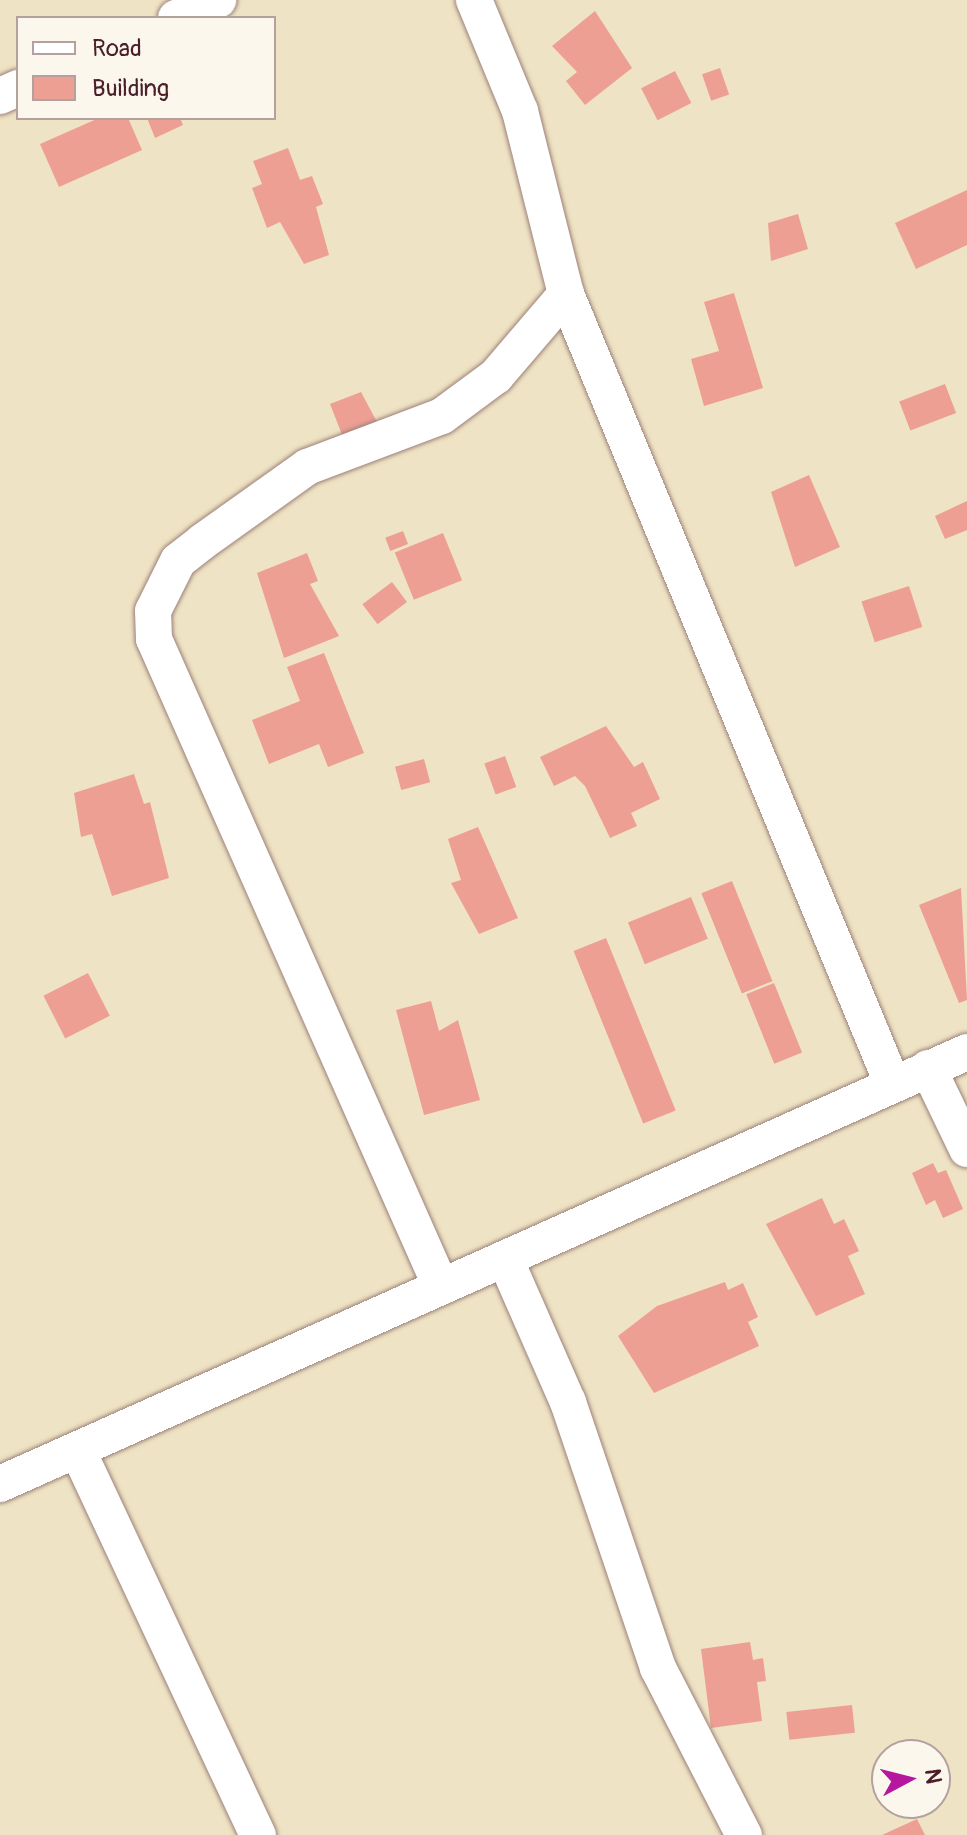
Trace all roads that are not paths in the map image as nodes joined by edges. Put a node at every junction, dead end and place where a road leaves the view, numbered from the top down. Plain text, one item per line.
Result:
1 (218, 0) edge
2 (474, 0) edge
3 (181, 16) edge
4 (566, 294) junction
5 (967, 1052) edge
6 (928, 1068) junction
7 (892, 1083) junction
8 (967, 1149) edge
9 (506, 1261) junction
10 (441, 1287) junction
11 (78, 1451) junction
12 (0, 1484) edge
13 (258, 1835) edge
14 (744, 1835) edge

1 - 3 street
2 - 4 street
4 - 7 street
4 - 10 street
5 - 6 street
6 - 7 street
6 - 8 street
7 - 9 street
9 - 10 street
9 - 14 street
10 - 11 street
11 - 12 street
11 - 13 street

